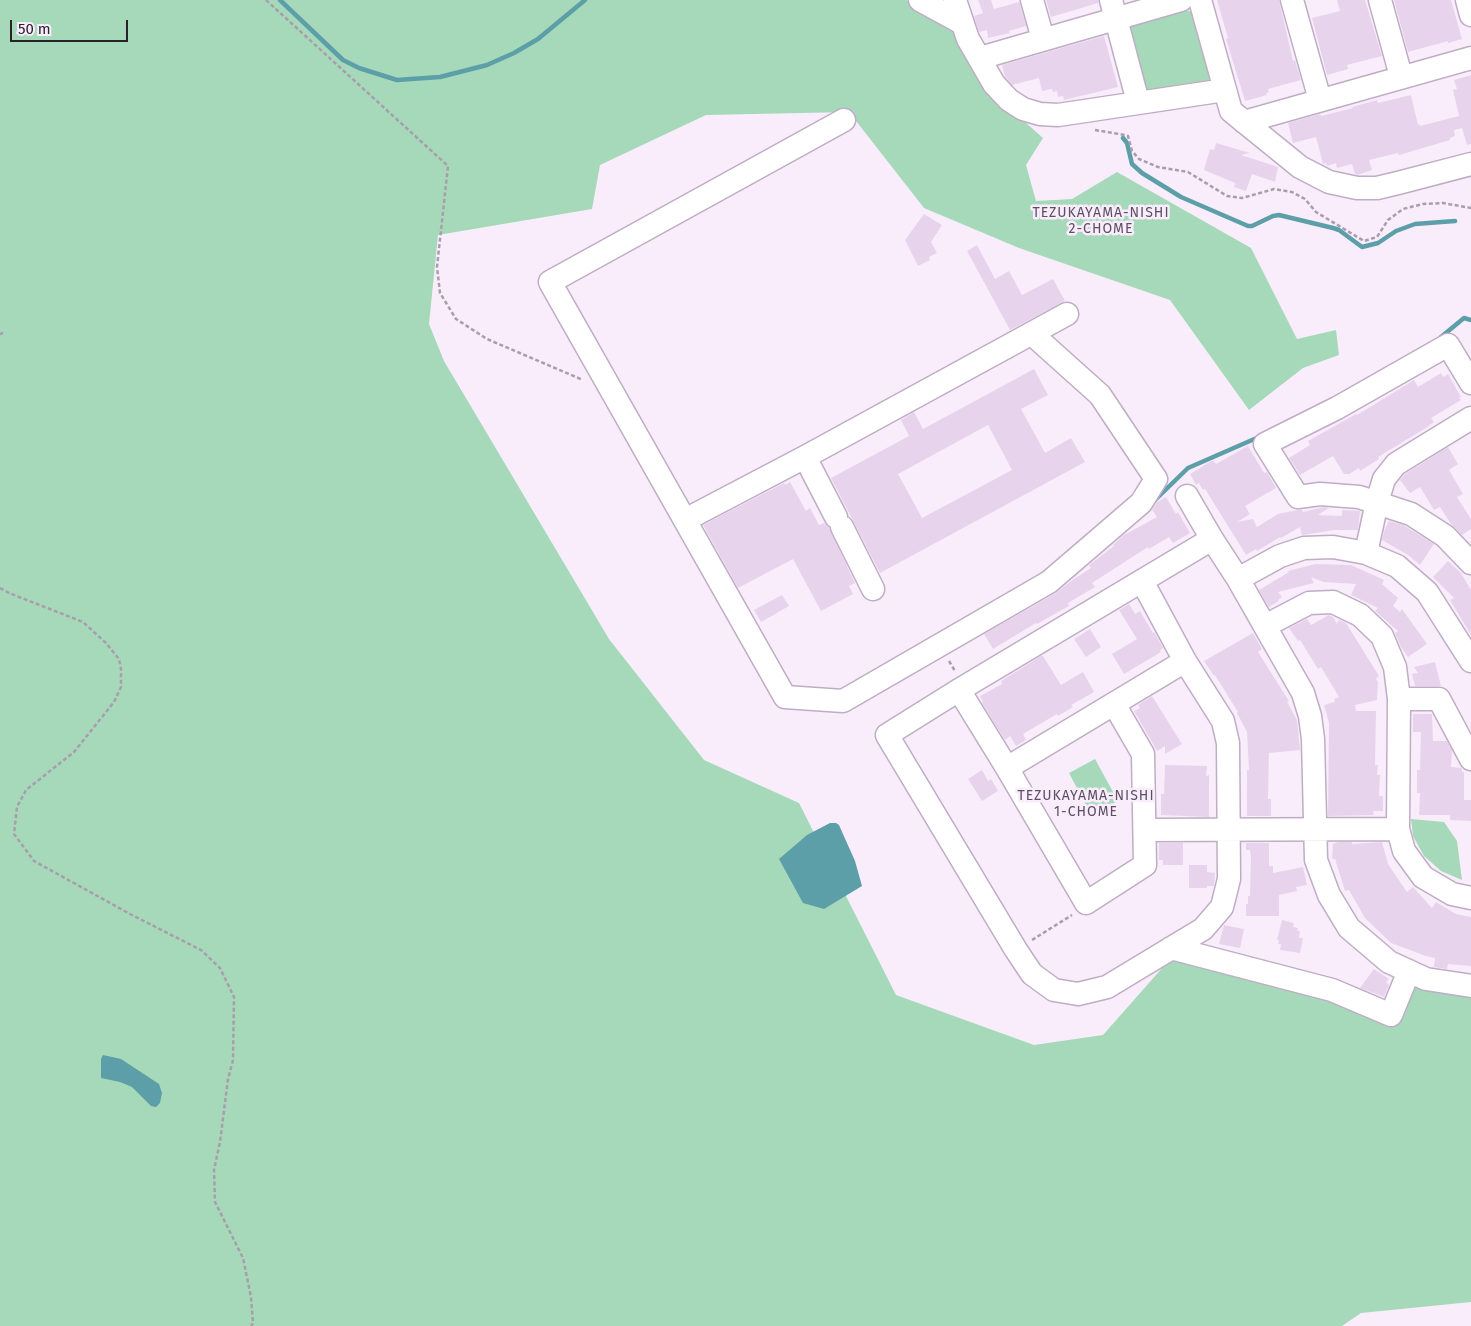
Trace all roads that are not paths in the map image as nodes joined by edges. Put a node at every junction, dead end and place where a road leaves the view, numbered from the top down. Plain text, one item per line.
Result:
1 (920, 0) edge
2 (955, 0) edge
3 (1032, 0) edge
4 (1181, 0) edge
5 (1200, 0) edge
6 (1292, 0) edge
7 (1380, 0) edge
8 (1467, 0) edge
9 (1113, 9) edge
10 (1471, 16) edge
11 (962, 23) junction
12 (1043, 40) junction
13 (980, 58) junction
14 (1471, 58) edge
15 (1401, 76) junction
16 (1224, 90) junction
17 (1320, 100) junction
18 (1138, 102) junction
19 (844, 120) dead end
20 (1244, 122) junction
21 (1471, 164) edge
22 (1067, 314) dead end
23 (1032, 334) junction
24 (1471, 383) edge
25 (1471, 418) edge
26 (805, 457) junction
27 (1188, 496) dead end
28 (1377, 502) junction
29 (685, 520) junction
30 (1212, 539) junction
31 (1366, 553) junction
32 (1471, 563) edge
33 (1238, 579) junction
34 (1142, 581) junction
35 (874, 589) dead end
36 (1264, 626) junction
37 (1185, 661) junction
38 (1471, 661) edge
39 (962, 689) junction
40 (1399, 698) junction
41 (1114, 704) junction
42 (1471, 758) edge
43 (1007, 768) junction
44 (1398, 828) junction
45 (1229, 829) junction
46 (1145, 830) junction
47 (1315, 830) junction
48 (1471, 898) edge
49 (1170, 948) junction
50 (1409, 971) junction
51 (1471, 986) edge

1 - 11 street
2 - 11 street
3 - 12 street
4 - 9 street
5 - 16 street
6 - 17 street
7 - 15 street
8 - 10 street
9 - 12 street
9 - 18 street
11 - 13 street
12 - 13 street
13 - 18 street
14 - 15 street
15 - 17 street
16 - 18 street
16 - 20 street
17 - 20 street
19 - 29 street
20 - 21 street
22 - 23 street
23 - 26 street
23 - 29 street
24 - 28 street
25 - 28 street
26 - 29 street
26 - 35 street
27 - 30 street
28 - 31 street
28 - 32 street
30 - 33 street
30 - 34 street
31 - 33 street
31 - 38 street
33 - 36 street
34 - 37 street
34 - 39 street
36 - 40 street
36 - 47 street
37 - 41 street
37 - 45 street
39 - 43 street
39 - 49 street
40 - 42 street
40 - 44 street
41 - 43 street
41 - 46 street
43 - 46 street
44 - 47 street
44 - 48 street
45 - 46 street
45 - 47 street
45 - 49 street
47 - 50 street
49 - 50 street
50 - 51 street

